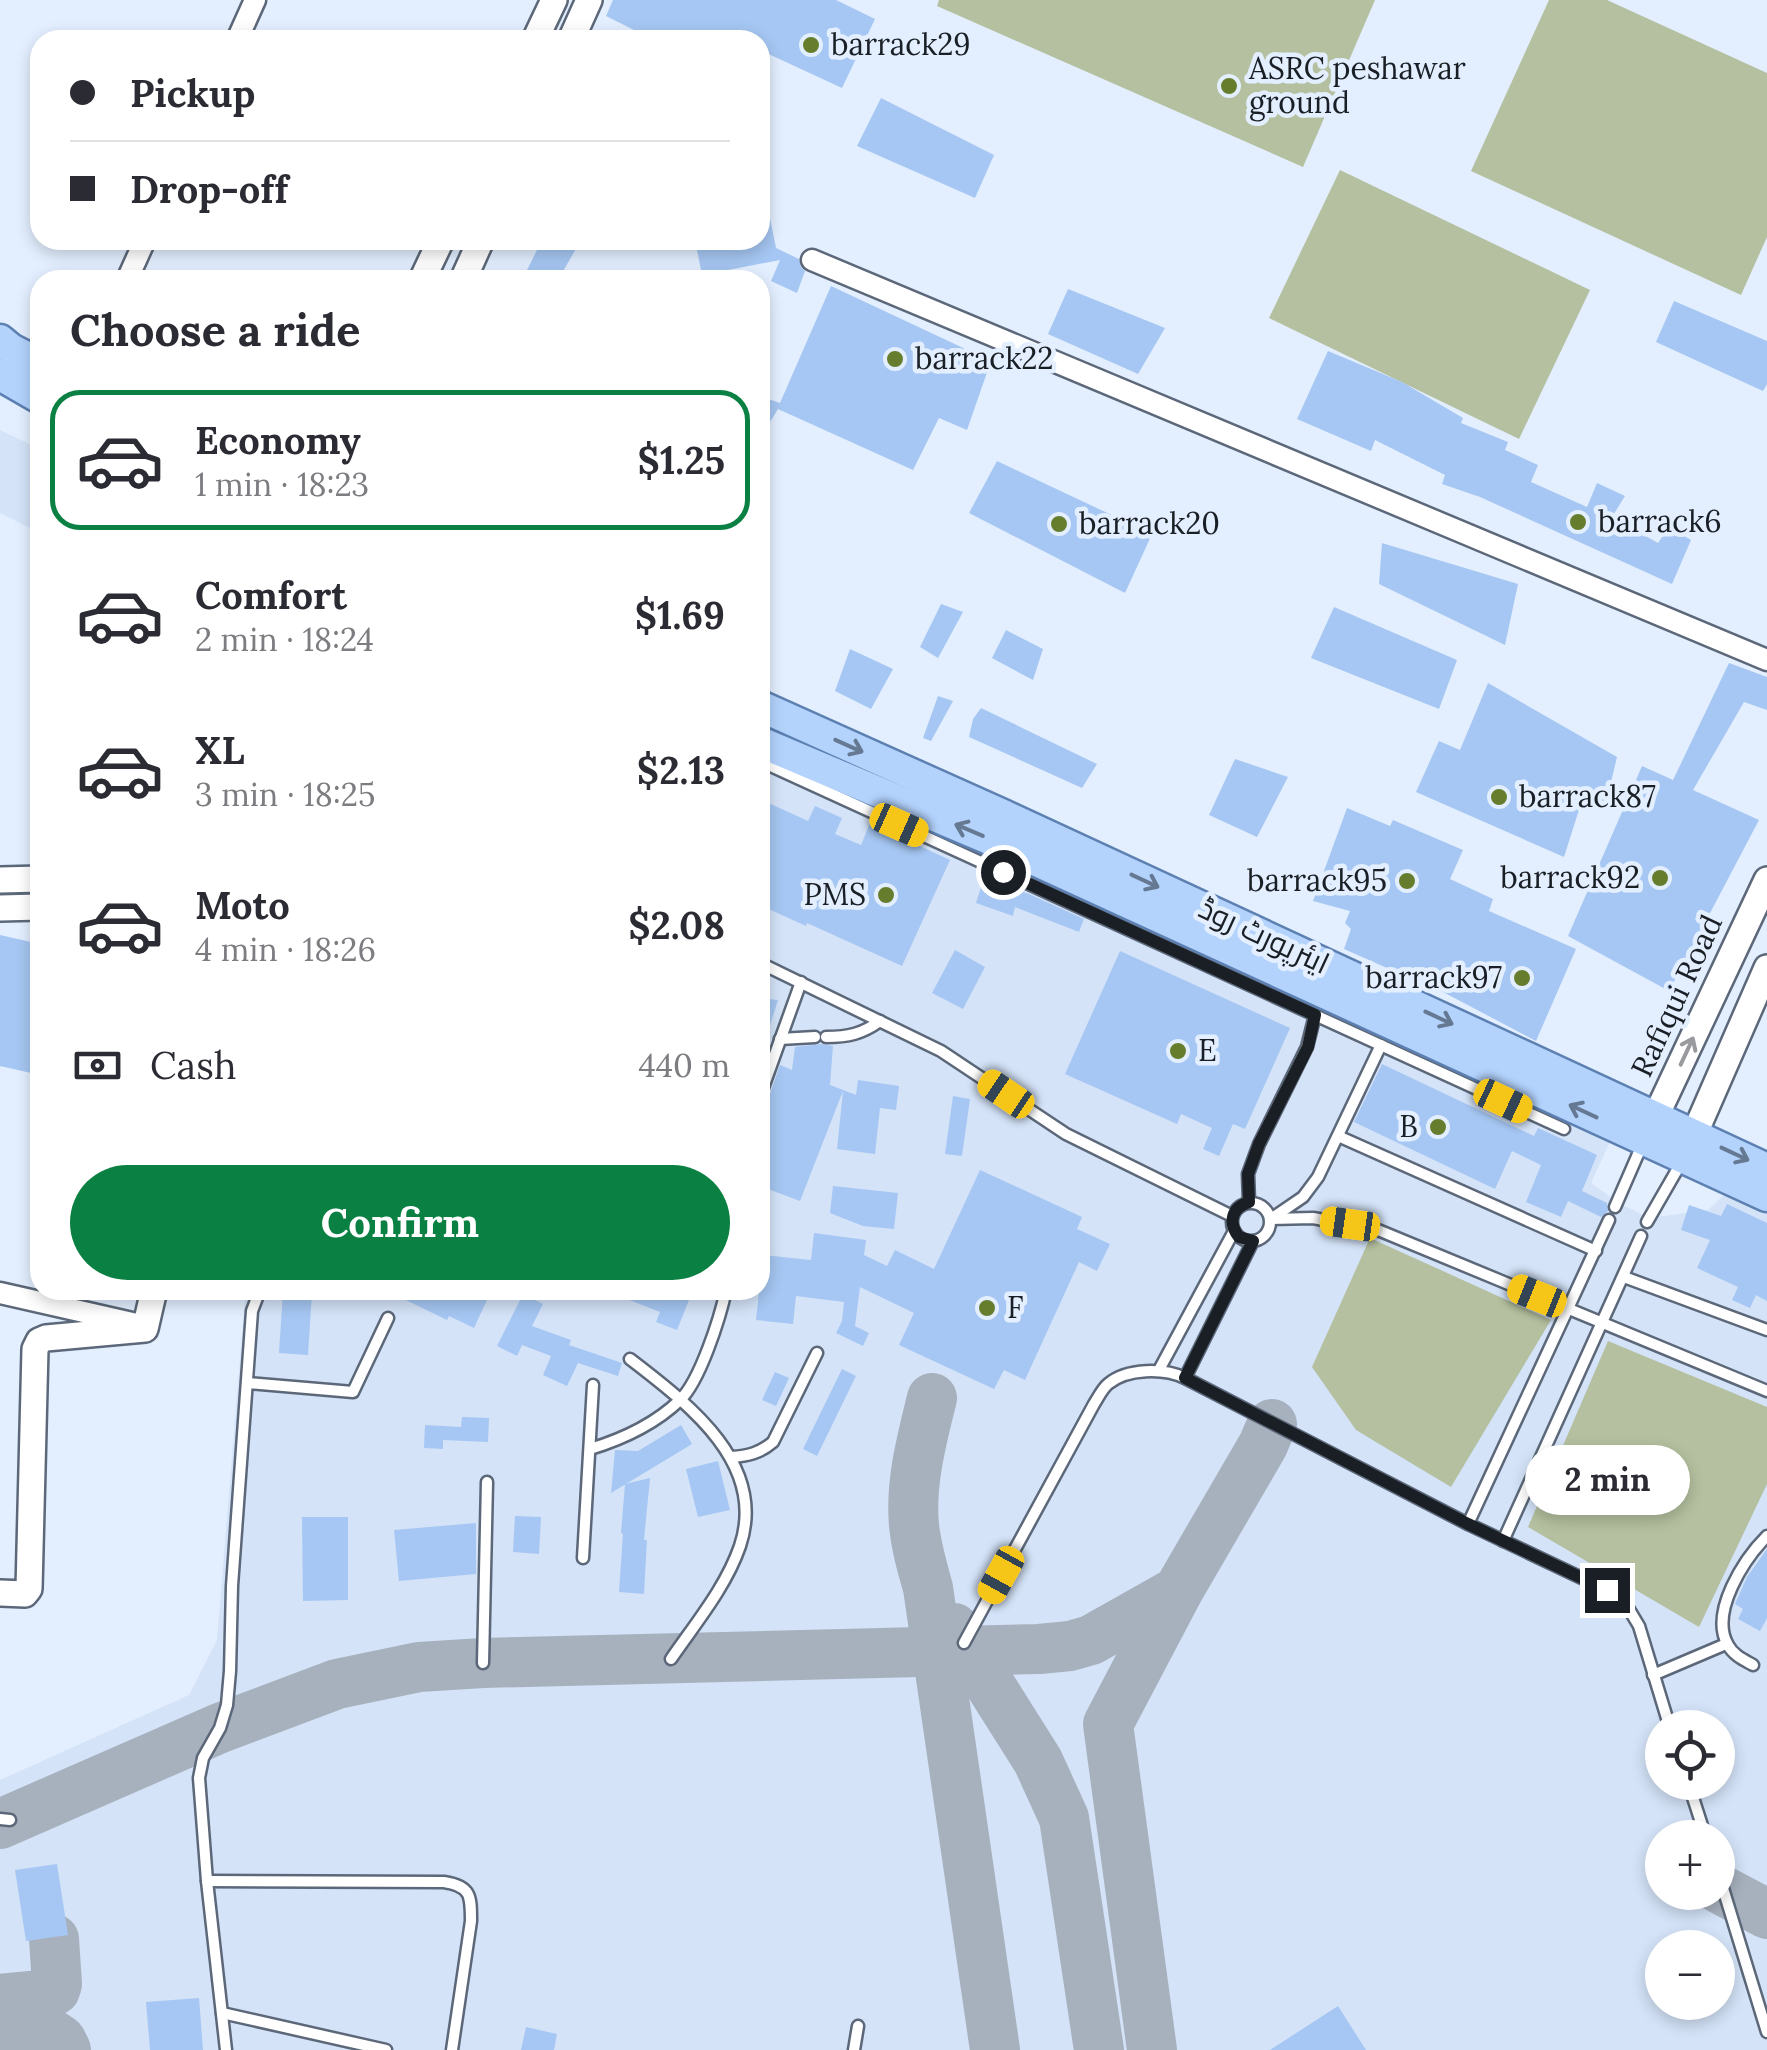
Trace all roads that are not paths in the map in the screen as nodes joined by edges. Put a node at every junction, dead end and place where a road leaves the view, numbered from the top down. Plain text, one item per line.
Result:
1 (255, 0) edge
2 (554, 0) edge
3 (590, 0) edge
4 (242, 30) edge
5 (540, 30) edge
6 (576, 30) edge
7 (812, 260) dead end
8 (0, 340) edge
9 (30, 359) edge
10 (0, 375) edge
11 (30, 392) edge
12 (1767, 660) edge
13 (770, 711) edge
14 (770, 746) edge
15 (770, 767) edge
16 (0, 880) edge
17 (30, 880) edge
18 (1767, 880) edge
19 (30, 907) edge
20 (0, 908) edge
21 (770, 968) edge
22 (1767, 968) edge
23 (801, 982) junction
24 (1315, 1015) junction
25 (880, 1021) junction
26 (780, 1039) junction
27 (1381, 1045) junction
28 (770, 1068) edge
29 (1650, 1128) junction
30 (1564, 1129) dead end
31 (1338, 1136) junction
32 (1689, 1146) junction
33 (1767, 1169) edge
34 (1767, 1196) edge
35 (1249, 1202) junction
36 (1615, 1207) dead end
37 (1232, 1216) junction
38 (1270, 1219) junction
39 (1609, 1220) dead end
40 (1647, 1222) dead end
41 (1234, 1231) junction
42 (1642, 1236) dead end
43 (1253, 1241) junction
44 (1596, 1250) junction
45 (1624, 1276) junction
46 (0, 1293) edge
47 (30, 1300) edge
48 (31, 1300) edge
49 (152, 1300) edge
50 (256, 1300) edge
51 (723, 1300) edge
52 (1569, 1310) junction
53 (388, 1318) dead end
54 (1602, 1323) junction
55 (148, 1326) junction
56 (1767, 1330) edge
57 (817, 1352) dead end
58 (630, 1359) dead end
59 (1159, 1370) junction
60 (1185, 1378) junction
61 (248, 1383) junction
62 (593, 1385) dead end
63 (1767, 1392) edge
64 (682, 1398) junction
65 (590, 1450) junction
66 (731, 1457) junction
67 (488, 1482) dead end
68 (1468, 1524) junction
69 (1767, 1536) edge
70 (1504, 1541) junction
71 (583, 1558) dead end
72 (0, 1594) edge
73 (964, 1644) dead end
74 (1726, 1644) junction
75 (671, 1659) dead end
76 (483, 1662) dead end
77 (1753, 1665) dead end
78 (1654, 1675) junction
79 (1665, 1710) edge
80 (206, 1881) junction
81 (1730, 1910) edge
82 (222, 2013) junction
83 (858, 2026) dead end
84 (1767, 2032) edge
85 (226, 2050) edge
86 (386, 2050) edge
87 (452, 2050) edge
88 (854, 2050) edge

1 - 4 street
2 - 5 street
3 - 6 street
7 - 12 street
8 - 9 main road
10 - 11 main road
13 -> 29 main road, ایئرپورٹ روڈ
29 -> 14 main road
15 - 24 lane
16 - 17 street
29 -> 18 street, Rafiqui Road
19 - 20 street
21 - 23 lane
22 - 32 street
23 - 25 lane
23 - 26 lane
24 - 27 lane
24 - 35 lane
25 - 26 lane
25 - 37 lane
26 - 28 lane
27 - 30 lane
27 - 31 lane
29 - 32 main road
29 - 36 lane
31 - 38 lane
31 - 44 lane
32 -> 33 main road
32 - 34 main road
32 - 40 lane
35 - 37 lane
35 - 38 lane
37 - 41 lane
38 - 43 lane
38 - 52 lane
39 - 44 lane
41 - 43 lane
41 - 59 lane
42 - 45 lane
43 - 60 lane
44 - 52 lane
45 - 54 lane
45 - 56 lane
46 - 47 street
48 - 55 street
49 - 55 street
50 - 61 lane
51 - 64 lane
52 - 54 lane
52 - 68 lane
53 - 61 lane
54 - 63 lane
54 - 70 lane
55 - 72 street
57 - 66 lane
58 - 64 lane
59 - 60 lane
59 - 73 lane
60 - 68 lane
61 - 80 lane
62 - 65 lane
64 - 65 lane
64 - 66 lane
65 - 71 lane
66 - 75 lane
67 - 76 lane
68 - 70 lane
69 - 74 lane
70 - 78 lane
74 - 77 lane
74 - 78 lane
78 - 79 lane
80 - 82 lane
80 - 87 lane
81 - 84 lane
82 - 85 lane
82 - 86 lane
83 - 88 lane

